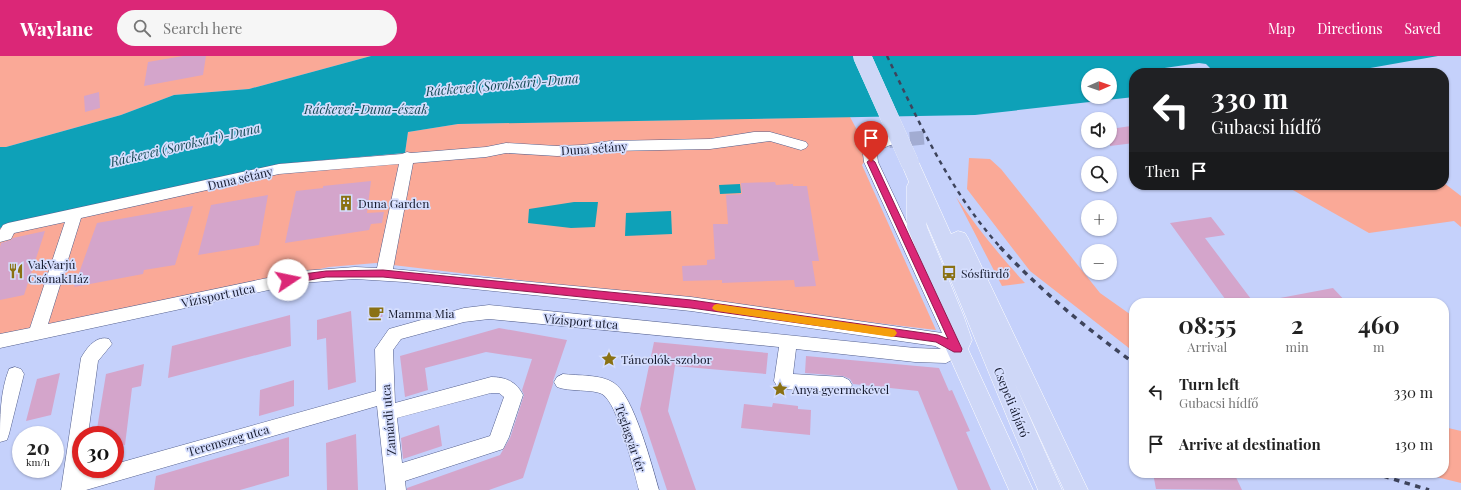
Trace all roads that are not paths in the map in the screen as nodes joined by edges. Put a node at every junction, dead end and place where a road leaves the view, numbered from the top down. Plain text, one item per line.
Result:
1 (862, 56) edge
2 (889, 141) tunnel mouth
3 (791, 142) dead end
4 (407, 157) junction
5 (912, 167) junction
6 (75, 214) junction
7 (0, 236) edge
8 (958, 238) junction
9 (383, 274) junction
10 (976, 313) junction
11 (37, 333) junction
12 (915, 336) junction
13 (788, 340) junction
14 (0, 341) edge
15 (103, 344) dead end
16 (384, 349) joint
17 (957, 349) junction
18 (915, 355) junction
19 (15, 374) dead end
20 (563, 382) dead end
21 (843, 385) dead end
22 (386, 405) junction
23 (0, 434) edge
24 (395, 482) edge
25 (71, 487) edge
26 (649, 490) edge
27 (1021, 490) edge
28 (1050, 490) edge
29 (1076, 490) edge

1 - 5 main road, bridge
2 - 17 street
3 - 4 street, Duna sétány
4 - 6 street, Duna sétány
4 - 9 street
5 - 8 main road, Csepeli átjáró
5 - 10 main road, Csepeli átjáró
5 - 17 main road
6 - 7 street, Duna sétány
6 - 11 street
8 - 10 main road, Csepeli átjáró
8 - 29 main road
9 - 11 street, Vízisport utca
9 - 12 street, Vízisport utca
10 - 28 main road, Csepeli átjáró
11 - 14 street, Vízisport utca
12 - 17 street, Vízisport utca
12 - 18 street
13 - 16 street, Vízisport utca
13 - 18 street, Vízisport utca
13 - 21 street
15 - 25 street
16 - 22 street, Zamárdi utca
17 - 18 street, Vízisport utca
17 - 27 main road
19 - 23 street
20 - 26 street, Téglagyár tér
22 - 24 street, Zamárdi utca
22 - 24 street, Teremszeg utca
22 - 25 street, Teremszeg utca

